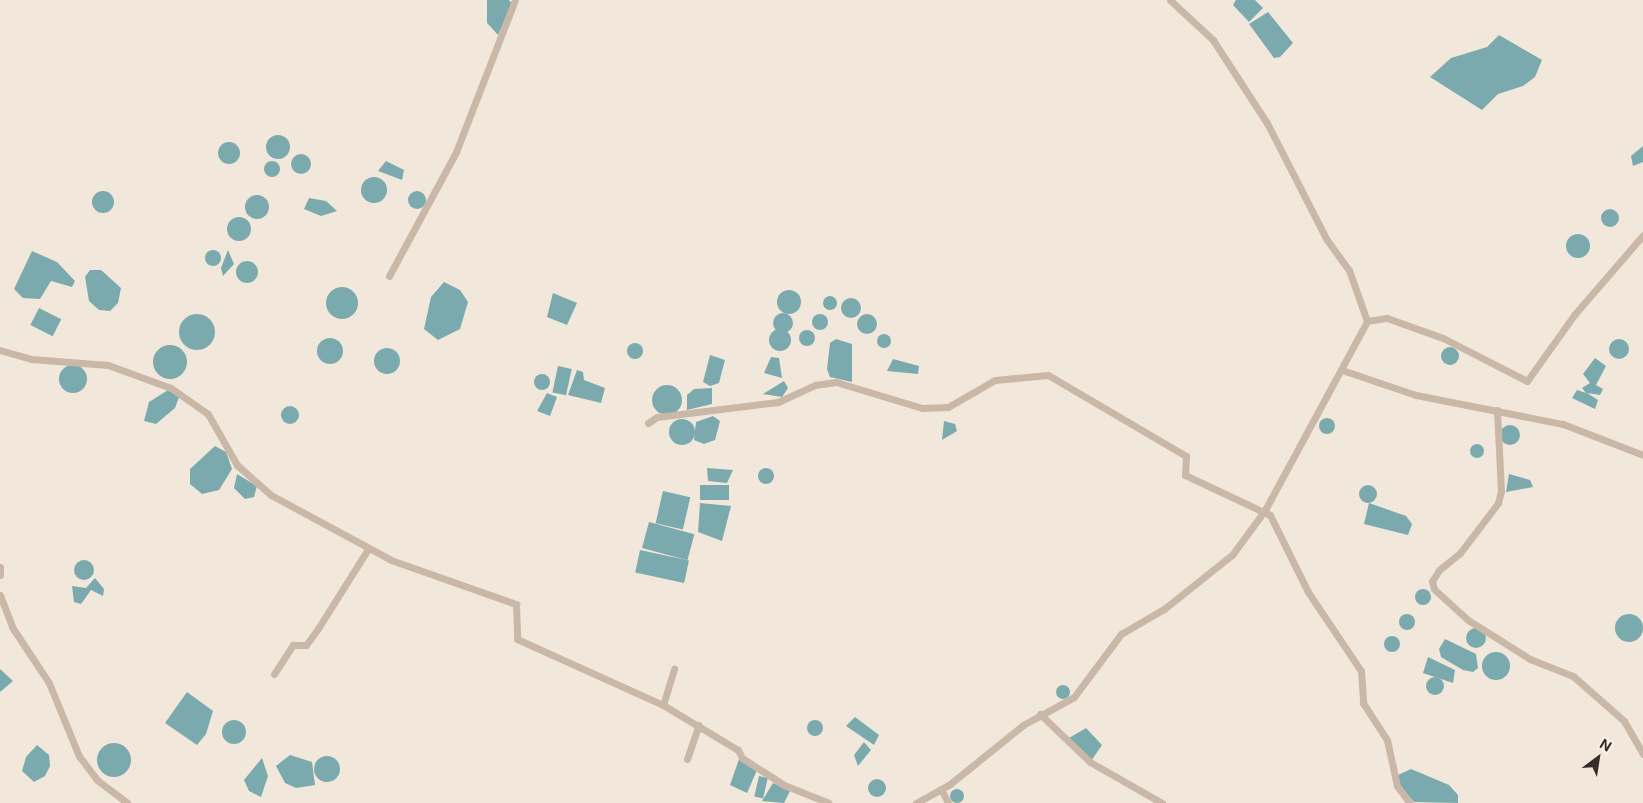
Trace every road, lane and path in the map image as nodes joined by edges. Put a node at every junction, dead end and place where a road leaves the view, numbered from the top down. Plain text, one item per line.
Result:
1 (515, 0) edge
2 (1170, 0) edge
3 (1643, 235) edge
4 (389, 276) dead end
5 (1367, 321) junction
6 (0, 350) edge
7 (1342, 370) junction
8 (1497, 410) junction
9 (648, 423) dead end
10 (1643, 455) edge
11 (1265, 510) junction
12 (368, 549) junction
13 (0, 567) edge
14 (0, 575) edge
15 (0, 595) edge
16 (674, 669) dead end
17 (274, 674) dead end
18 (663, 705) junction
19 (1040, 714) junction
20 (698, 726) junction
21 (1643, 754) edge
22 (687, 759) dead end
23 (941, 789) junction
24 (127, 803) edge
25 (829, 803) edge
26 (916, 803) edge
27 (948, 803) edge
28 (1162, 803) edge
29 (1410, 803) edge

1 - 4 street
2 - 5 street
3 - 5 street
5 - 7 street
6 - 12 street
7 - 8 street
7 - 11 street
8 - 10 street
8 - 21 street
9 - 11 street
11 - 19 street
11 - 29 street
12 - 17 street
12 - 18 street
13 - 14 street
15 - 24 street
16 - 18 street
18 - 20 street
19 - 23 street
19 - 28 street
20 - 22 street
20 - 25 street
23 - 26 street
23 - 27 street

